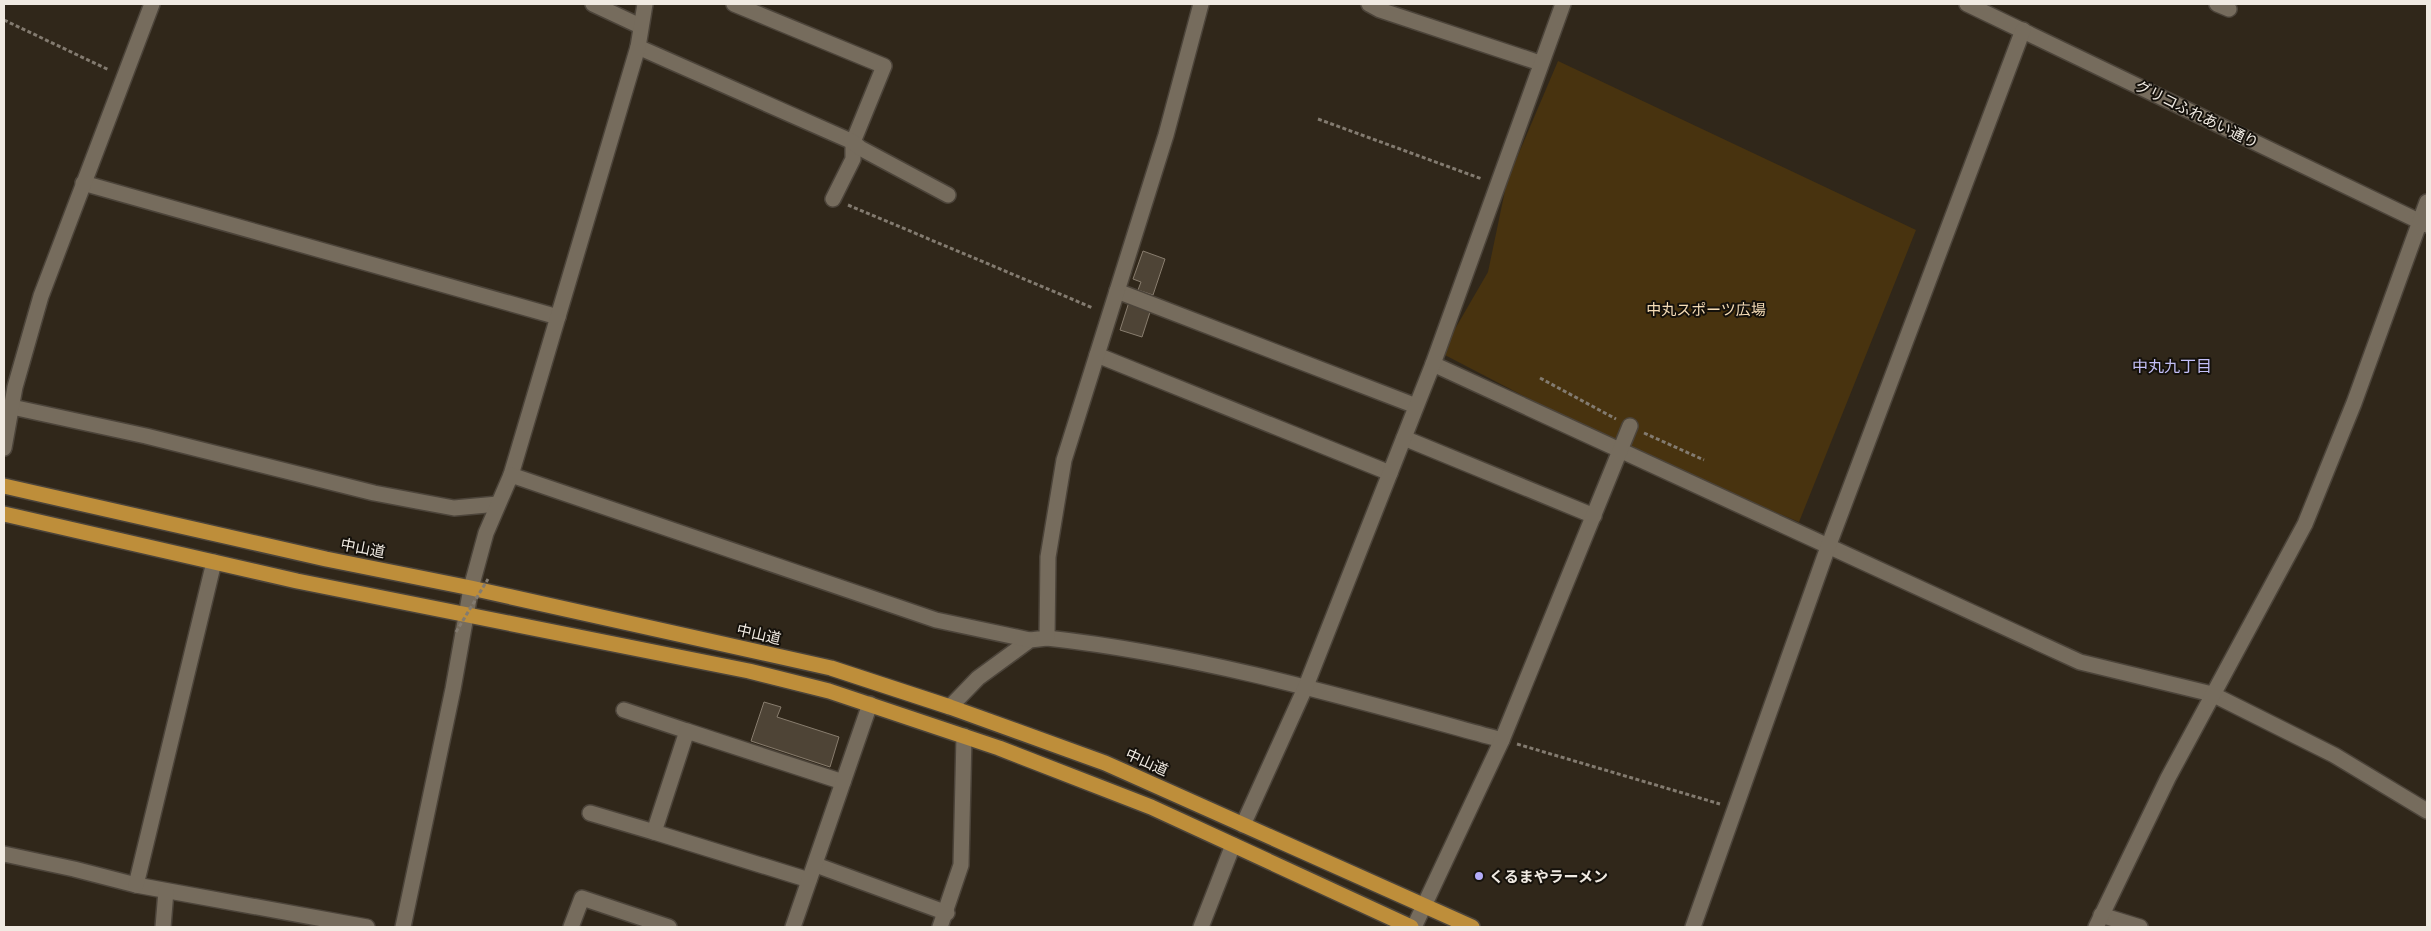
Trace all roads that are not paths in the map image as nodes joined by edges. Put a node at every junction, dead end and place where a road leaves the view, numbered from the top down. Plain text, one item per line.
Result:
1 (152, 4) edge
2 (593, 4) edge
3 (645, 4) edge
4 (734, 4) edge
5 (1201, 4) edge
6 (1370, 4) edge
7 (1562, 4) edge
8 (1967, 4) edge
9 (640, 26) junction
10 (2022, 30) junction
11 (638, 47) junction
12 (1540, 63) junction
13 (853, 142) junction
14 (83, 183) junction
15 (948, 195) dead end
16 (834, 199) road end
17 (2427, 202) edge
18 (2424, 224) edge
19 (1117, 291) junction
20 (558, 317) junction
21 (1097, 356) junction
22 (1433, 364) junction
23 (10, 386) edge
24 (1416, 406) junction
25 (12, 407) junction
26 (1630, 426) dead end
27 (1404, 438) junction
28 (4, 448) edge
29 (1622, 451) junction
30 (1390, 473) junction
31 (511, 475) junction
32 (4, 486) edge
33 (498, 504) junction
34 (4, 514) edge
35 (1594, 516) junction
36 (1828, 547) junction
37 (214, 562) junction
38 (471, 588) junction
39 (465, 612) junction
40 (1047, 638) junction
41 (1030, 640) junction
42 (1306, 686) junction
43 (2212, 694) junction
44 (870, 704) junction
45 (950, 707) junction
46 (624, 710) dead end
47 (687, 731) junction
48 (964, 736) junction
49 (1502, 740) junction
50 (843, 782) junction
51 (2427, 811) edge
52 (590, 813) dead end
53 (1244, 824) junction
54 (654, 832) junction
55 (1233, 845) junction
56 (4, 854) edge
57 (816, 865) junction
58 (809, 880) junction
59 (136, 886) junction
60 (166, 891) junction
61 (1423, 904) junction
62 (943, 920) edge
63 (2099, 921) edge
64 (163, 927) edge
65 (367, 927) edge
66 (403, 927) edge
67 (571, 927) edge
68 (669, 927) edge
69 (793, 927) edge
70 (1201, 927) edge
71 (1412, 927) edge
72 (1472, 927) edge
73 (1693, 927) edge
74 (2140, 927) edge

1 - 14 street
2 - 9 street
3 - 9 street
4 - 13 street
5 - 19 street
6 - 12 street
7 - 12 street
8 - 10 street, グリコふれあい通り
9 - 11 street
10 - 18 street, グリコふれあい通り
10 - 36 street
11 - 13 street
11 - 20 street
12 - 22 street
13 - 15 street
13 - 16 street
14 - 20 street
14 - 23 street
17 - 18 street
18 - 43 street
19 - 21 street
19 - 24 street
20 - 31 street
21 - 30 street
21 - 40 street
22 - 24 street
22 - 29 street
23 - 25 street
24 - 27 street
25 - 28 street
25 - 33 street
26 - 29 street
27 - 30 street
27 - 35 street
29 - 35 street
29 - 36 street
30 - 42 street
31 - 33 street
31 - 41 street
32 - 38 highway, 中山道
33 - 38 street
34 - 37 highway
35 - 49 street
36 - 43 street
36 - 73 street
37 - 39 highway
37 - 59 street
38 - 39 street
38 - 45 highway, 中山道
39 - 44 highway
39 - 66 street
40 - 41 street
40 - 42 street
41 - 45 street
42 - 49 street
42 - 53 street
43 - 51 street
43 - 63 street
44 - 48 highway
44 - 50 street
45 - 53 highway, 中山道
46 - 47 street
47 - 50 street
47 - 54 street
48 - 55 highway
48 - 62 street
49 - 61 street
50 - 57 street
52 - 54 street
53 - 61 highway, 中山道
54 - 58 street
55 - 70 street
55 - 71 highway
56 - 59 street
57 - 58 street
57 - 62 street
58 - 69 street
59 - 60 street
60 - 64 street
60 - 65 street
61 - 71 street
61 - 72 highway, 中山道
63 - 74 street
67 - 68 street

